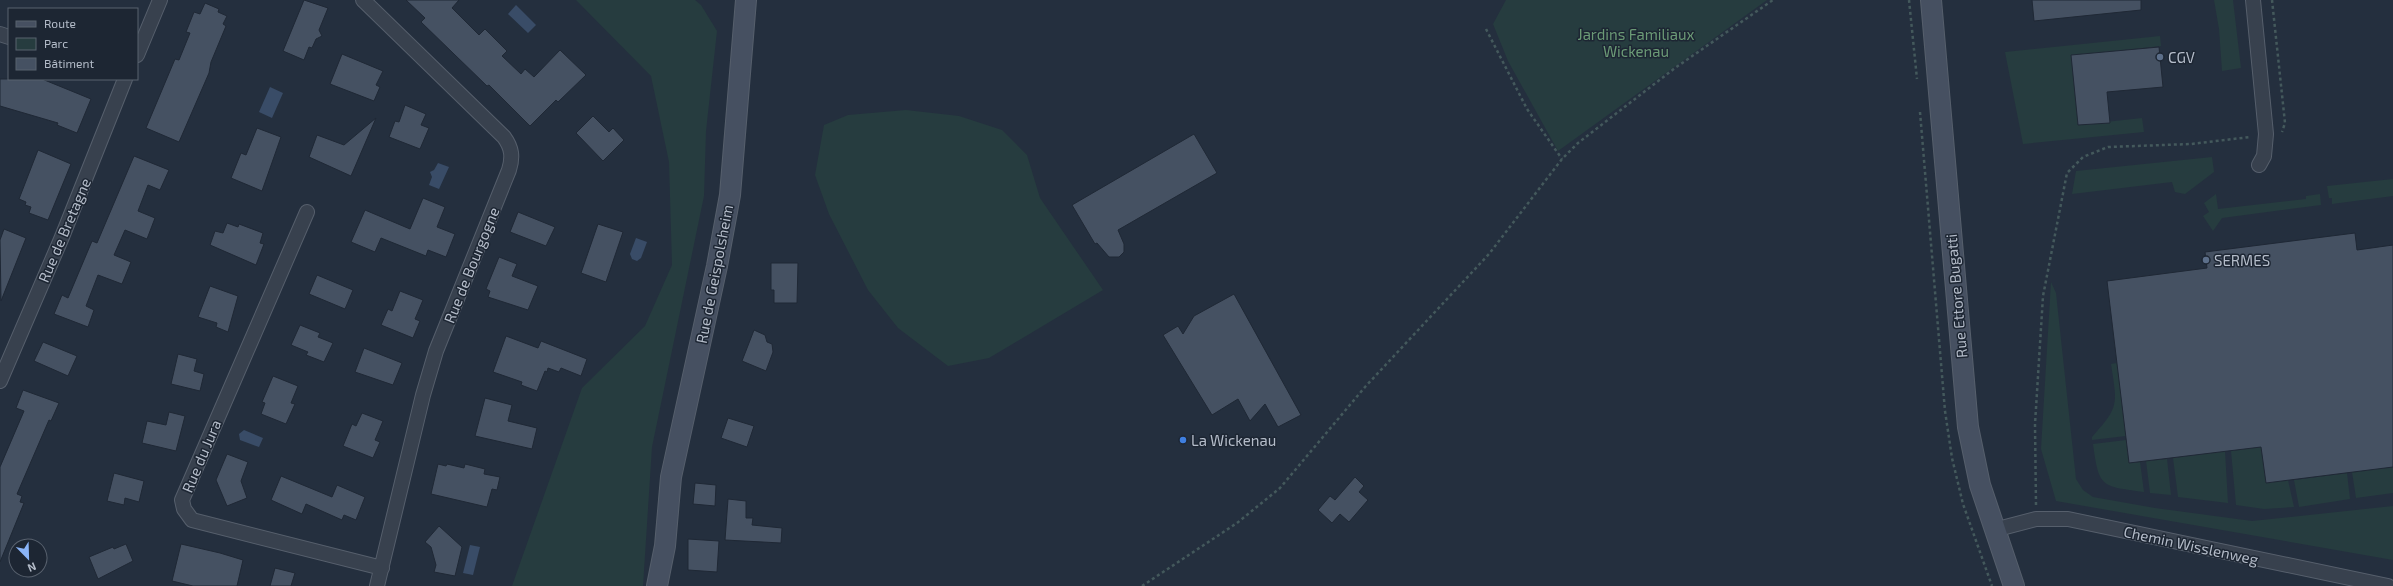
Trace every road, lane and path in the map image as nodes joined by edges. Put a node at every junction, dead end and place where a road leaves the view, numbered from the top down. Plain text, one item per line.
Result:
1 (160, 0) edge
2 (363, 0) edge
3 (746, 0) edge
4 (1773, 0) edge
5 (1931, 0) edge
6 (2253, 0) edge
7 (1486, 29) dead end
8 (138, 53) edge
9 (123, 80) edge
10 (2266, 134) junction
11 (1562, 159) junction
12 (2259, 165) dead end
13 (307, 212) dead end
14 (0, 381) edge
15 (2036, 519) junction
16 (1994, 530) junction
17 (665, 546) junction
18 (382, 568) junction
19 (377, 586) edge
20 (657, 586) edge
21 (668, 586) edge
22 (1142, 586) edge
23 (2014, 586) edge
24 (2388, 586) edge

1 - 8 street
2 - 18 street, Rue de Bourgogne
3 - 17 main road, Rue de Geispolsheim
4 - 11 path
5 - 16 main road, Rue Ettore Bugatti
6 - 10 street
7 - 11 path
9 - 14 street, Rue de Bretagne
10 - 12 street
10 - 15 path
11 - 22 path
13 - 18 street, Rue du Jura
15 - 16 street, Chemin Wisslenweg
15 - 24 street, Chemin Wisslenweg
16 - 23 main road, Rue Ettore Bugatti
17 - 20 main road, Rue de Geispolsheim
17 - 21 main road, Rue de Geispolsheim
18 - 19 street, Rue de Bourgogne

